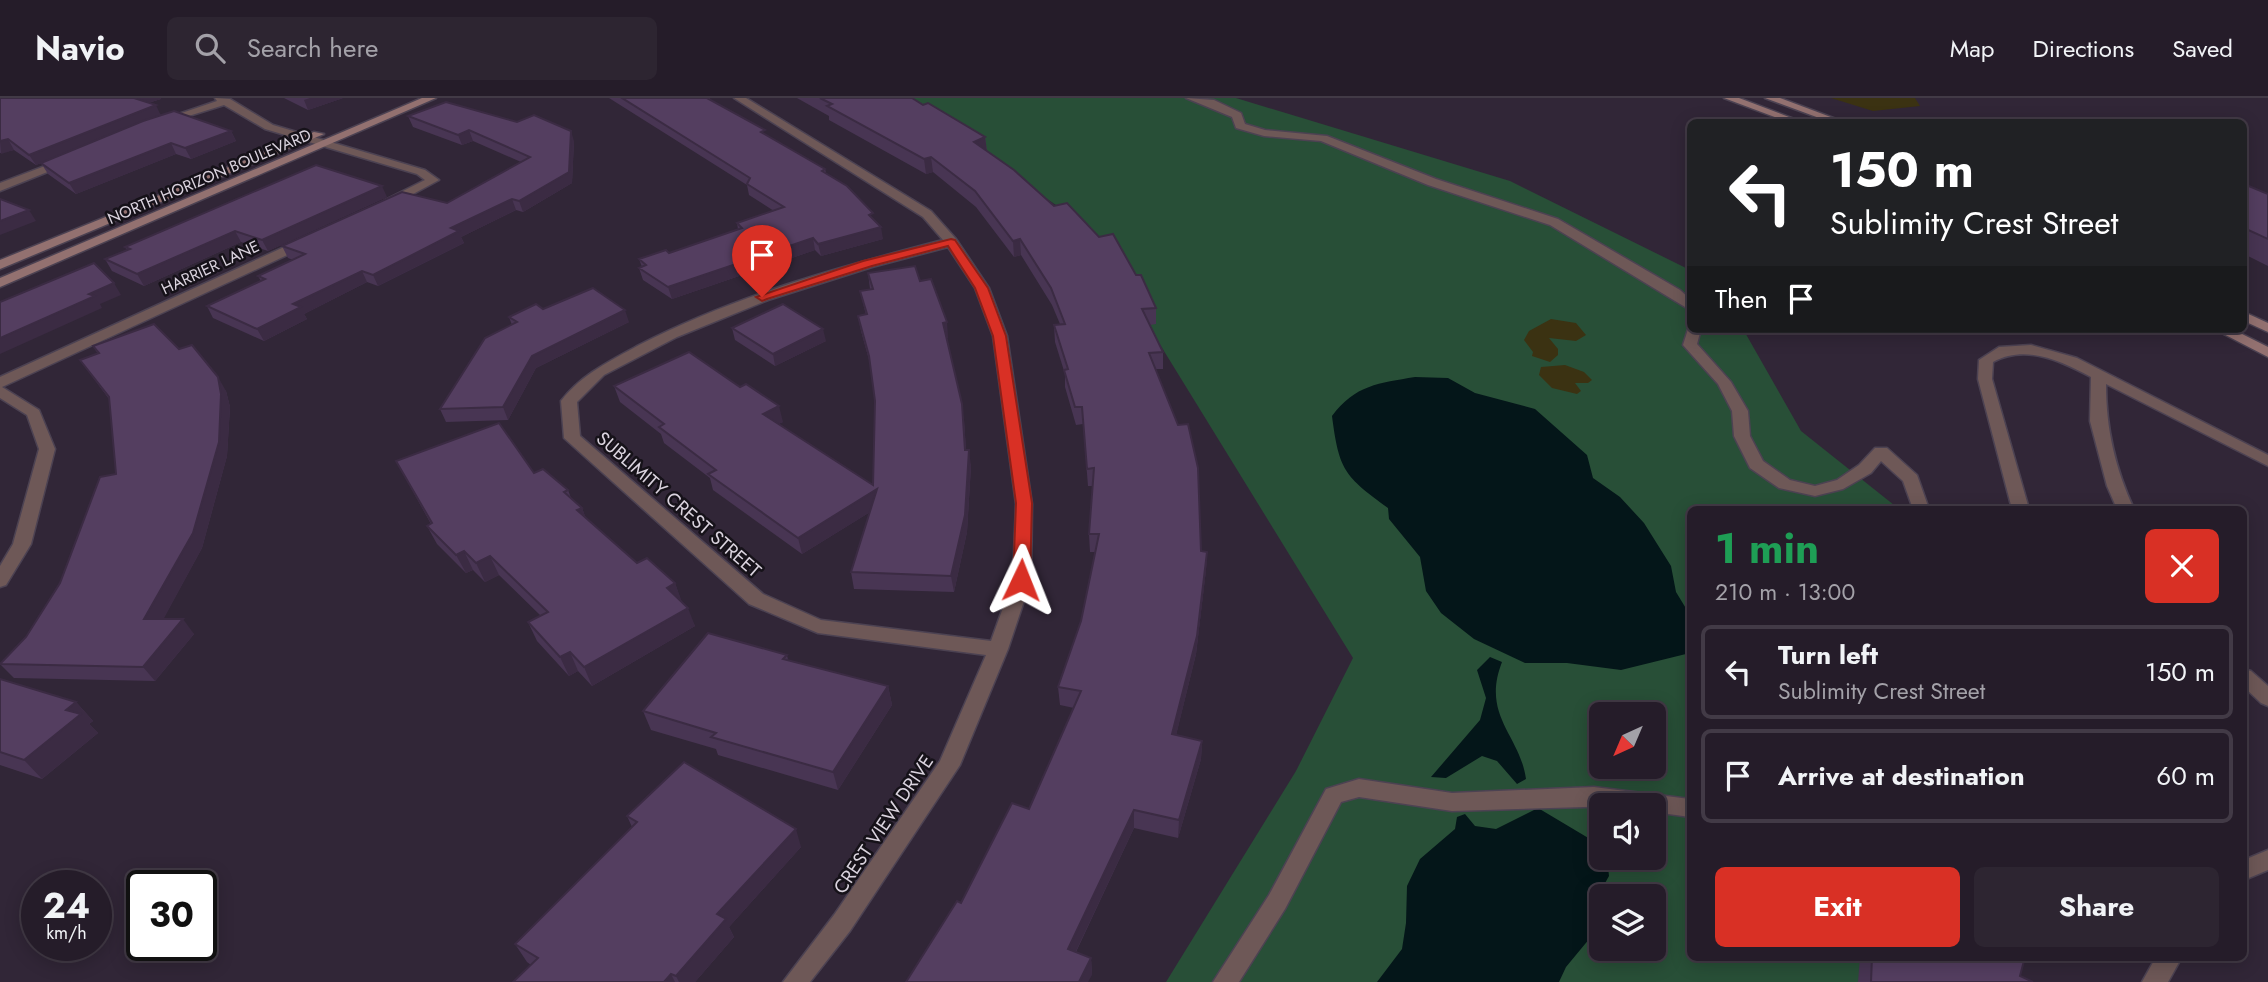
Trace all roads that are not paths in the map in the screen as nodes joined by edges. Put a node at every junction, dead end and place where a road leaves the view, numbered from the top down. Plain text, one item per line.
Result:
1 (401, 98) edge
2 (431, 98) edge
3 (739, 98) edge
4 (1191, 98) edge
5 (1729, 98) edge
6 (1770, 98) edge
7 (223, 100) edge
8 (1788, 119) edge
9 (1830, 119) edge
10 (156, 123) edge
11 (304, 139) junction
12 (324, 144) junction
13 (84, 153) edge
14 (0, 187) edge
15 (376, 209) edge
16 (313, 238) edge
17 (951, 242) junction
18 (0, 265) edge
19 (0, 283) edge
20 (1687, 303) edge
21 (2247, 318) edge
22 (2268, 328) edge
23 (1693, 333) edge
24 (2229, 333) edge
25 (2268, 353) edge
26 (2099, 374) junction
27 (0, 383) edge
28 (0, 391) edge
29 (2268, 461) edge
30 (1920, 506) edge
31 (2020, 506) edge
32 (2124, 506) edge
33 (0, 581) edge
34 (998, 649) junction
35 (2247, 679) edge
36 (2268, 698) edge
37 (1687, 808) edge
38 (2268, 860) edge
39 (2247, 869) edge
40 (2167, 961) edge
41 (795, 982) edge
42 (1225, 982) edge
43 (2154, 982) edge

1 - 11 street, NORTH HORIZON BOULEVARD
2 - 12 street, NORTH HORIZON BOULEVARD
3 - 17 street, CREST VIEW DRIVE
4 - 20 street
5 - 8 street
6 - 9 street
7 - 10 street
7 - 11 street
11 - 12 street
11 - 18 street, NORTH HORIZON BOULEVARD
12 - 15 street
12 - 19 street, NORTH HORIZON BOULEVARD
13 - 14 street
16 - 27 street, HARRIER LANE
17 - 34 street, CREST VIEW DRIVE
17 - 34 street, SUBLIMITY CREST STREET
21 - 22 street
23 - 30 street
24 - 25 street
26 - 29 street
26 - 31 street
26 - 32 street
28 - 33 street
34 - 41 street, CREST VIEW DRIVE
35 - 36 street
37 - 42 street
38 - 39 street
40 - 43 street

